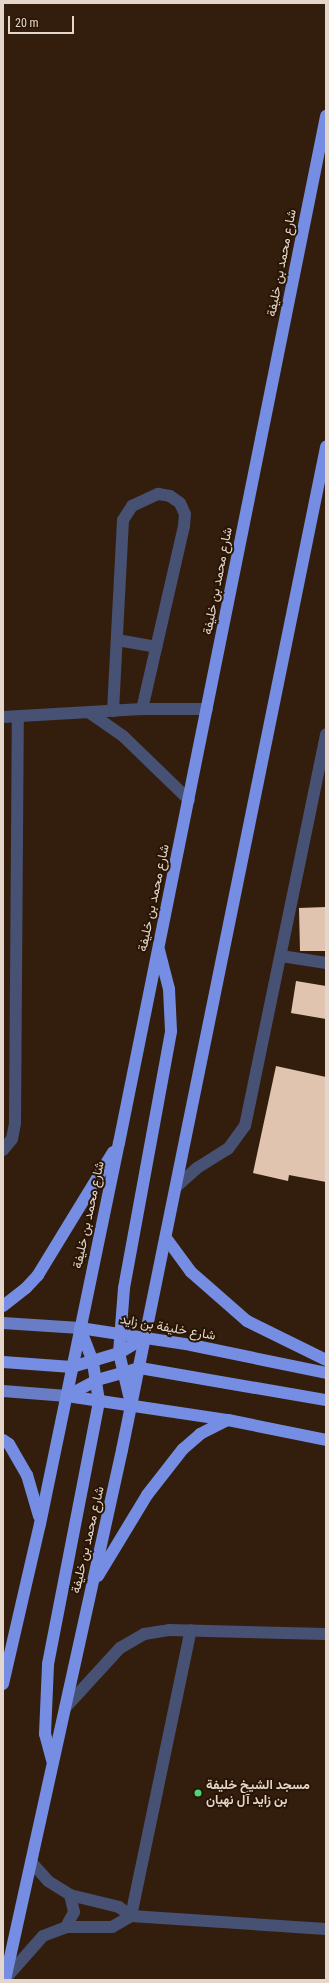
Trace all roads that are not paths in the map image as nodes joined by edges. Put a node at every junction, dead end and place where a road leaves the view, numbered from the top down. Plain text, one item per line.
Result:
1 (326, 116) edge
2 (326, 447) edge
3 (117, 640) junction
4 (156, 647) junction
5 (142, 709) junction
6 (207, 709) junction
7 (113, 711) junction
8 (90, 713) junction
9 (3, 717) edge
10 (18, 718) junction
11 (326, 734) edge
12 (189, 800) junction
13 (158, 949) junction
14 (281, 956) junction
15 (326, 963) edge
16 (119, 1143) junction
17 (3, 1150) edge
18 (177, 1186) junction
19 (166, 1238) junction
20 (3, 1306) edge
21 (3, 1323) edge
22 (80, 1328) junction
23 (119, 1333) junction
24 (146, 1337) junction
25 (119, 1353) junction
26 (326, 1360) edge
27 (3, 1362) edge
28 (93, 1362) junction
29 (72, 1367) junction
30 (140, 1368) junction
31 (122, 1372) junction
32 (326, 1373) edge
33 (97, 1380) junction
34 (3, 1391) edge
35 (67, 1396) junction
36 (326, 1400) edge
37 (99, 1401) junction
38 (131, 1406) junction
39 (228, 1420) junction
40 (3, 1440) edge
41 (326, 1440) edge
42 (40, 1524) junction
43 (92, 1586) junction
44 (191, 1630) junction
45 (326, 1634) edge
46 (3, 1684) edge
47 (65, 1708) junction
48 (52, 1763) junction
49 (31, 1862) junction
50 (70, 1895) junction
51 (131, 1916) junction
52 (66, 1927) junction
53 (326, 1929) edge
54 (5, 1980) edge

1 - 6 highway, شارع محمد بن خليفة
2 - 18 highway, شارع محمد بن خليفة
3 - 4 street
3 - 4 street
3 - 7 street
4 - 5 street
5 - 6 street
5 - 7 street
6 - 12 highway, شارع محمد بن خليفة
7 - 8 street
8 - 10 street
8 - 12 street
9 - 10 street
10 - 17 street
11 - 14 street
12 - 13 highway, شارع محمد بن خليفة
13 - 16 highway, شارع محمد بن خليفة
13 - 23 highway
14 - 15 street
14 - 18 street
16 - 20 highway
16 - 22 highway, شارع محمد بن خليفة
18 - 19 highway, شارع محمد بن خليفة
19 - 24 highway, شارع محمد بن خليفة
19 - 26 highway
21 - 22 main road, شارع خليفة بن زايد
22 - 23 highway, شارع خليفة بن زايد
22 - 28 highway
22 - 29 highway, شارع محمد بن خليفة
23 - 24 highway, شارع خليفة بن زايد
23 - 25 highway
24 - 25 highway
24 - 30 highway, شارع محمد بن خليفة
24 - 32 highway, شارع خليفة بن زايد
25 - 28 highway
25 - 31 highway
27 - 29 highway
28 - 29 highway
28 - 33 highway
29 - 35 highway, شارع محمد بن خليفة
30 - 31 highway
30 - 36 highway
30 - 38 highway, شارع محمد بن خليفة
31 - 33 highway
31 - 38 highway
33 - 35 highway
33 - 37 highway
34 - 35 main road
35 - 37 highway
35 - 42 highway, شارع محمد بن خليفة
37 - 38 highway
37 - 48 highway
38 - 39 highway
38 - 43 highway, شارع محمد بن خليفة
39 - 41 highway
39 - 43 highway
40 - 42 highway
42 - 46 highway, شارع محمد بن خليفة
43 - 47 highway, شارع محمد بن خليفة
44 - 45 street
44 - 47 street
44 - 51 street
47 - 48 highway, شارع محمد بن خليفة
48 - 49 highway, شارع محمد بن خليفة
49 - 50 street
49 - 54 highway, شارع محمد بن خليفة
50 - 51 street
50 - 52 street
51 - 52 street
51 - 53 street
52 - 54 street

